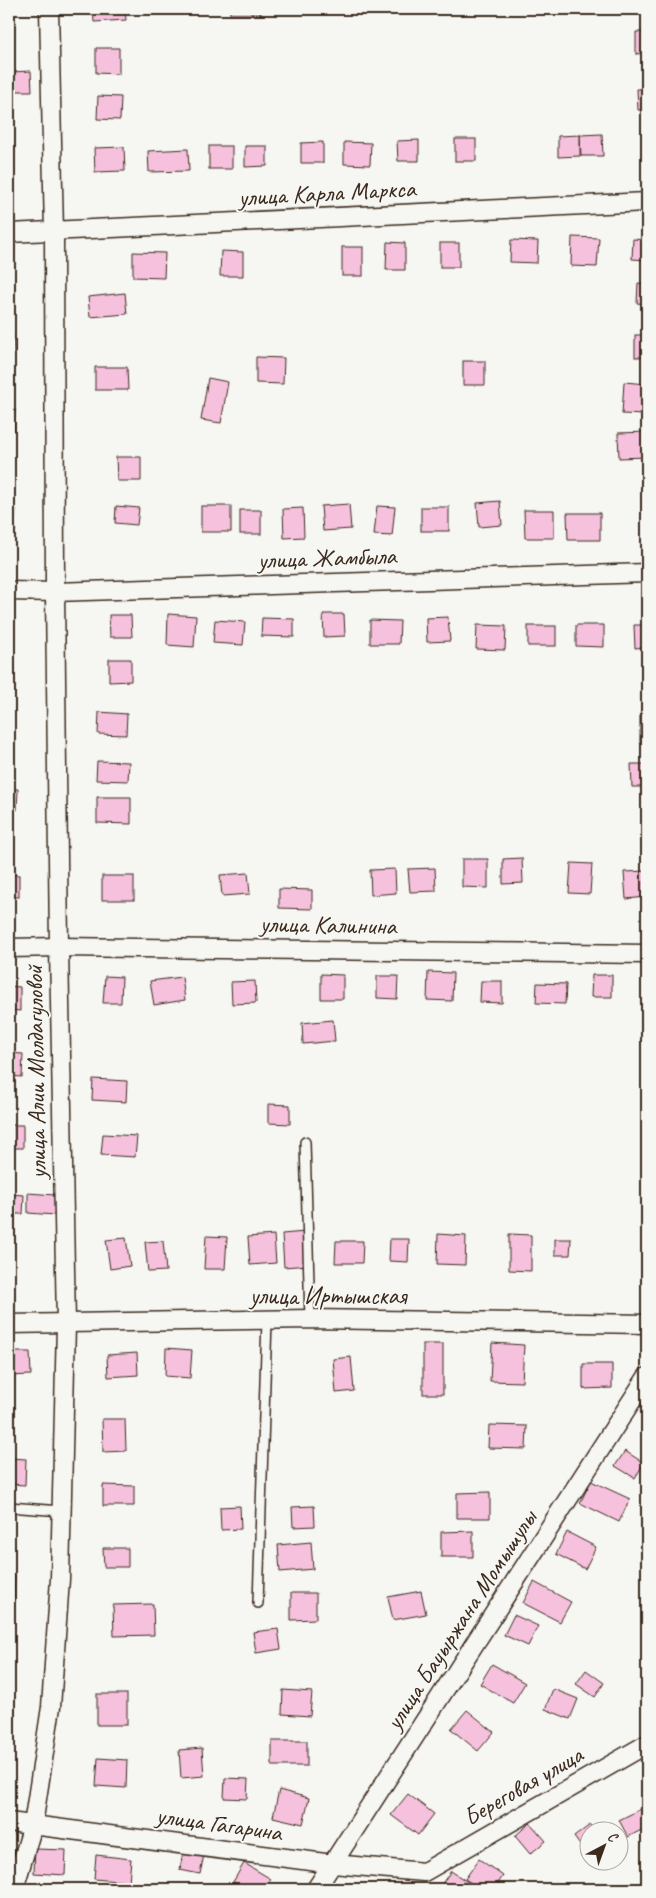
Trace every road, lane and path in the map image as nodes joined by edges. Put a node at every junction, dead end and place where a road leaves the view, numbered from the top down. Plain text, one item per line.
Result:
1 (49, 9) edge
2 (647, 202) edge
3 (54, 232) junction
4 (9, 233) edge
5 (647, 573) edge
6 (9, 591) edge
7 (55, 592) junction
8 (59, 947) junction
9 (9, 948) edge
10 (647, 954) edge
11 (305, 1142) dead end
12 (310, 1319) junction
13 (267, 1320) junction
14 (9, 1324) edge
15 (66, 1324) junction
16 (647, 1324) edge
17 (647, 1377) edge
18 (9, 1507) edge
19 (61, 1511) junction
20 (258, 1603) dead end
21 (647, 1744) edge
22 (9, 1822) edge
23 (33, 1825) junction
24 (333, 1864) junction
25 (424, 1872) joint
26 (14, 1889) edge
27 (316, 1889) edge

1 - 3 street, улица Алии Молдагуловой
2 - 3 street, улица Карла Маркса
3 - 4 street, улица Карла Маркса
3 - 7 street, улица Алии Молдагуловой
5 - 7 street, улица Жамбыла
6 - 7 street, улица Жамбыла
7 - 8 street, улица Алии Молдагуловой
8 - 9 street, улица Калинина
8 - 10 street, улица Калинина
8 - 15 street, улица Алии Молдагуловой
11 - 12 lane
12 - 13 street, улица Иртышская
12 - 16 street, улица Иртышская
13 - 15 street, улица Иртышская
13 - 20 lane
14 - 15 street, улица Иртышская
15 - 19 street, улица Алии Молдагуловой
17 - 24 street, улица Бауыржана Момышулы
18 - 19 lane
19 - 23 street, улица Алии Молдагуловой
21 - 25 street, Береговая улица
22 - 23 street, улица Гагарина
23 - 24 street, улица Гагарина
23 - 26 street, улица Алии Молдагуловой
24 - 25 street, улица Гагарина
24 - 27 street, улица Бауыржана Момышулы

